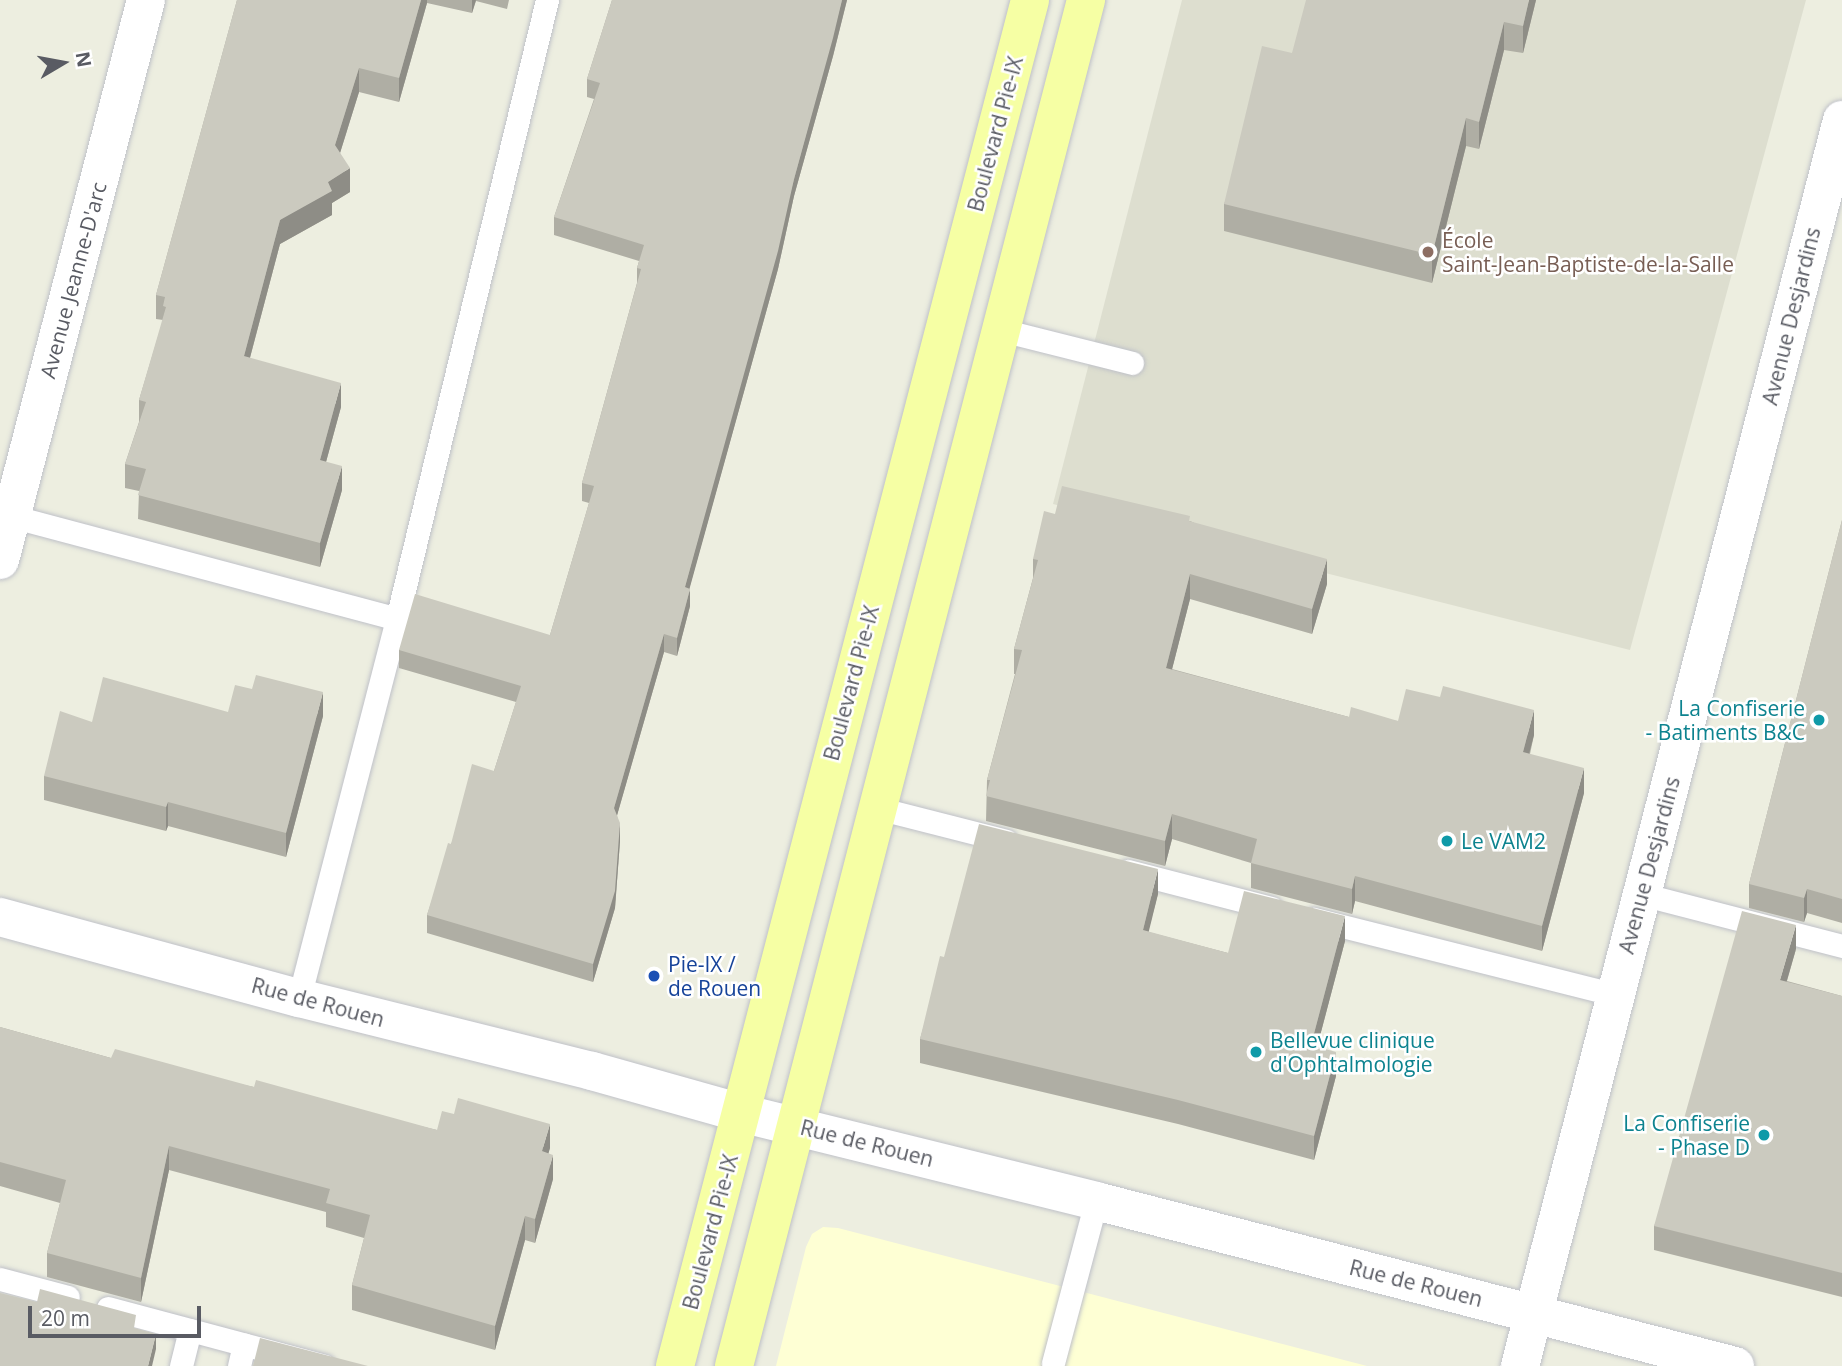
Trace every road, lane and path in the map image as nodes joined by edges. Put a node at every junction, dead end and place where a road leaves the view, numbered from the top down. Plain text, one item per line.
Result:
1 (146, 0) edge
2 (547, 0) edge
3 (1030, 0) edge
4 (1086, 0) edge
5 (1842, 120) edge
6 (1001, 330) junction
7 (1132, 363) dead end
8 (12, 516) junction
9 (0, 560) edge
10 (397, 620) junction
11 (877, 808) junction
12 (1030, 847) edge
13 (1111, 867) edge
14 (1641, 894) junction
15 (0, 917) edge
16 (1842, 946) edge
17 (1616, 995) junction
18 (299, 998) junction
19 (741, 1113) junction
20 (795, 1125) junction
21 (1096, 1201) junction
22 (0, 1279) edge
23 (1535, 1313) junction
24 (190, 1330) junction
25 (241, 1355) edge
26 (1054, 1363) dead end
27 (181, 1366) edge
28 (324, 1366) edge
29 (675, 1366) edge
30 (734, 1366) edge
31 (1520, 1366) edge
32 (1735, 1366) edge

1 - 8 street, Avenue Jeanne-D'arc
2 - 10 lane
3 - 19 main road, Boulevard Pie-IX
4 - 6 main road
5 - 14 street, Avenue Desjardins
6 - 7 lane
6 - 11 main road
8 - 9 street, Avenue Jeanne-D'arc
8 - 10 lane
10 - 18 lane
11 - 12 lane
11 - 20 main road
13 - 17 lane
14 - 16 lane
14 - 17 street, Avenue Desjardins
15 - 18 street, Rue de Rouen
17 - 23 street, Avenue Desjardins
18 - 19 street, Rue de Rouen
19 - 20 street, Rue de Rouen
19 - 29 main road, Boulevard Pie-IX
20 - 21 street, Rue de Rouen
20 - 30 main road
21 - 23 street, Rue de Rouen
21 - 26 lane
22 - 24 lane
23 - 31 street, Avenue Desjardins
23 - 32 street, Rue de Rouen
24 - 25 lane
24 - 27 lane
25 - 28 lane

